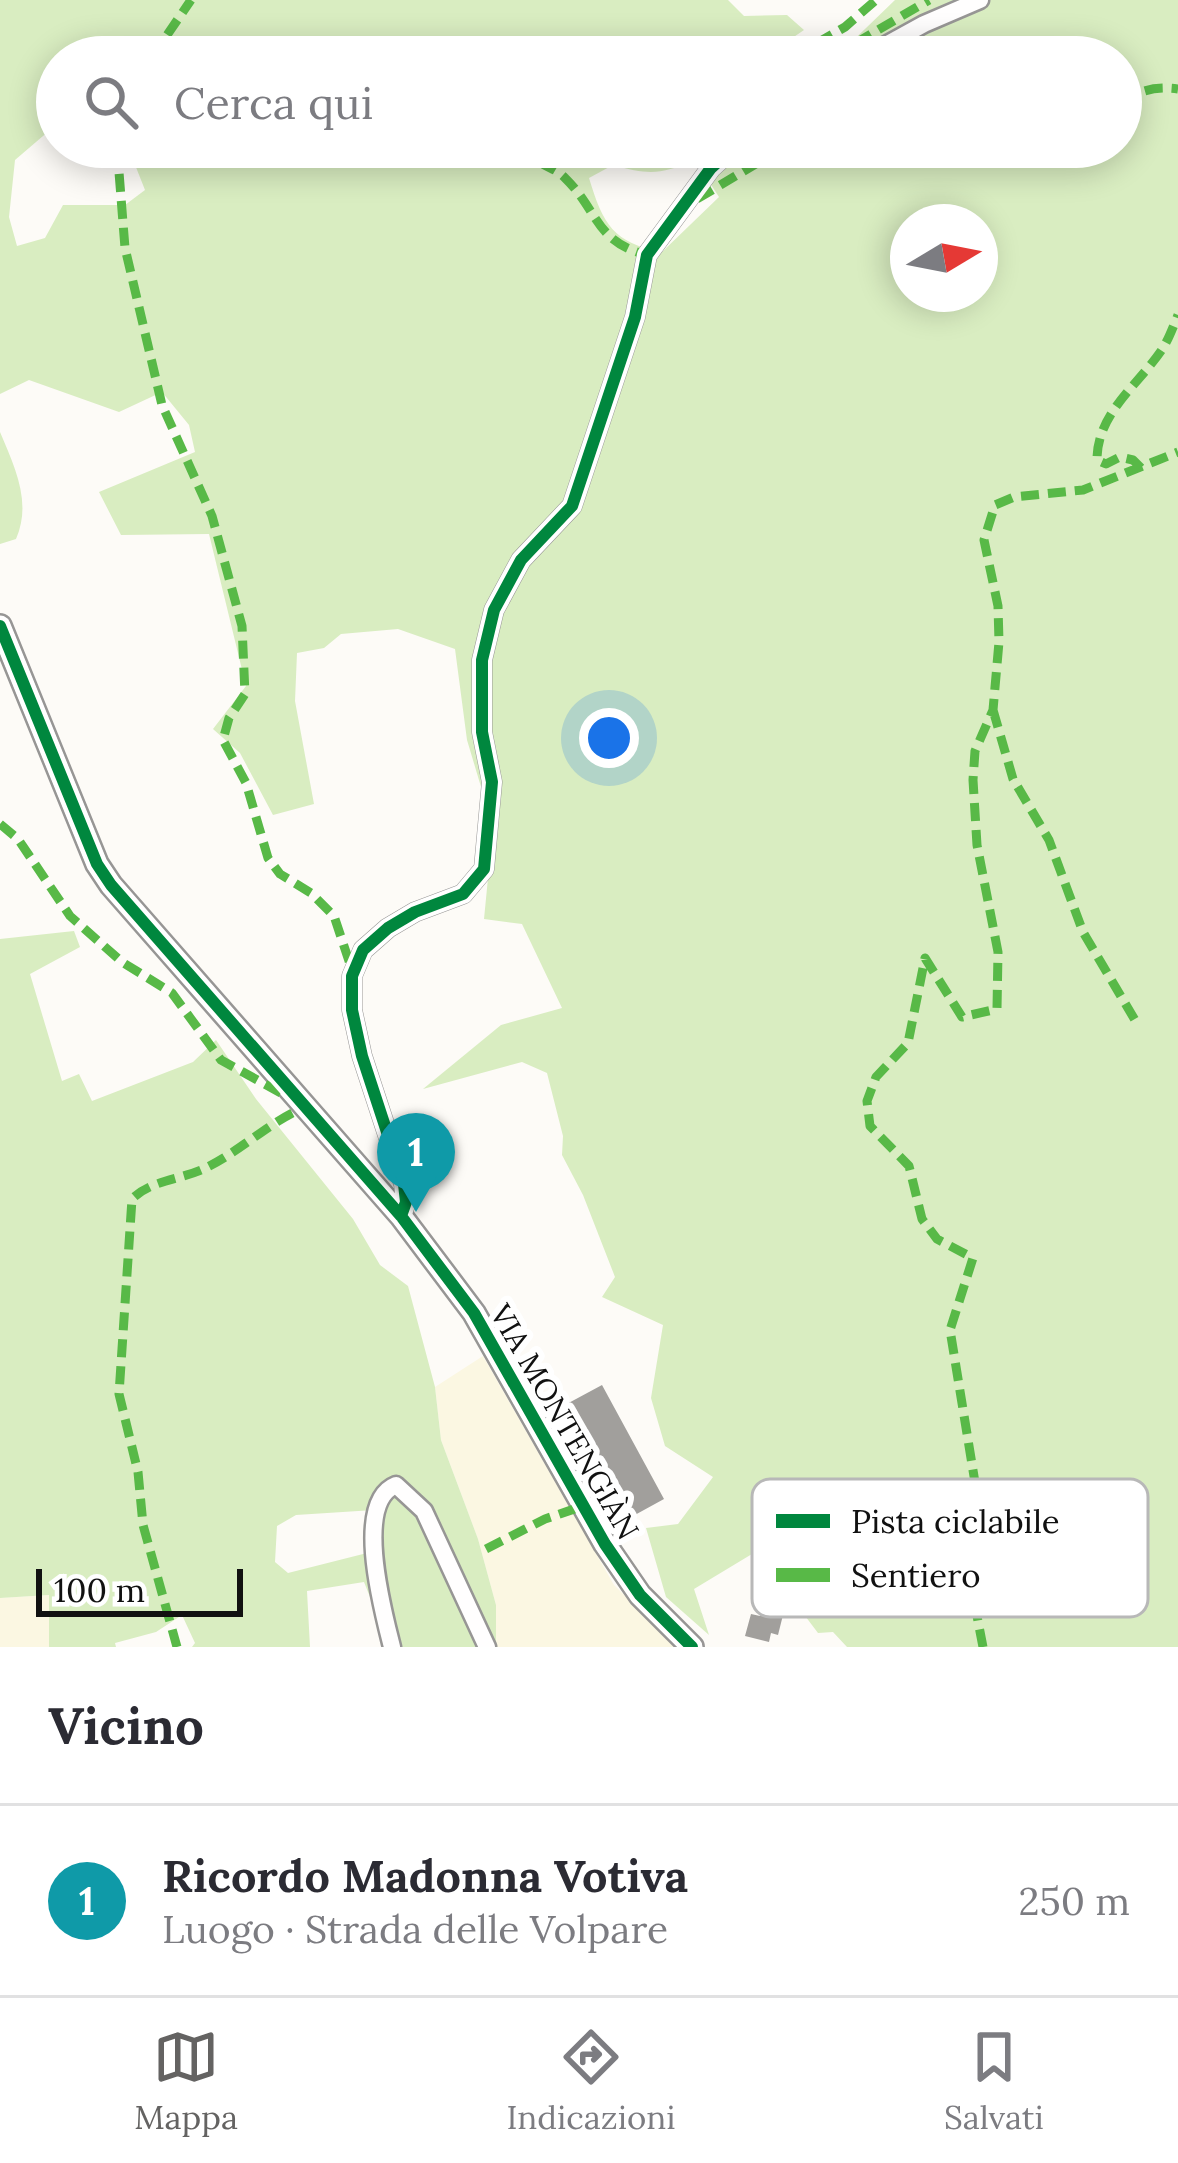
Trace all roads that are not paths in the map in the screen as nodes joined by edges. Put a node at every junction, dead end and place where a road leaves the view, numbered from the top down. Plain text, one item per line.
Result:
1 (980, 0) edge
2 (902, 36) edge
3 (712, 168) edge
4 (0, 626) edge
5 (401, 1216) junction
6 (392, 1647) edge
7 (487, 1647) edge
8 (692, 1647) edge

1 - 2 street
3 - 5 street
4 - 5 street, VIA MONTENGIÀN
5 - 8 street, VIA MONTENGIÀN
6 - 7 street

